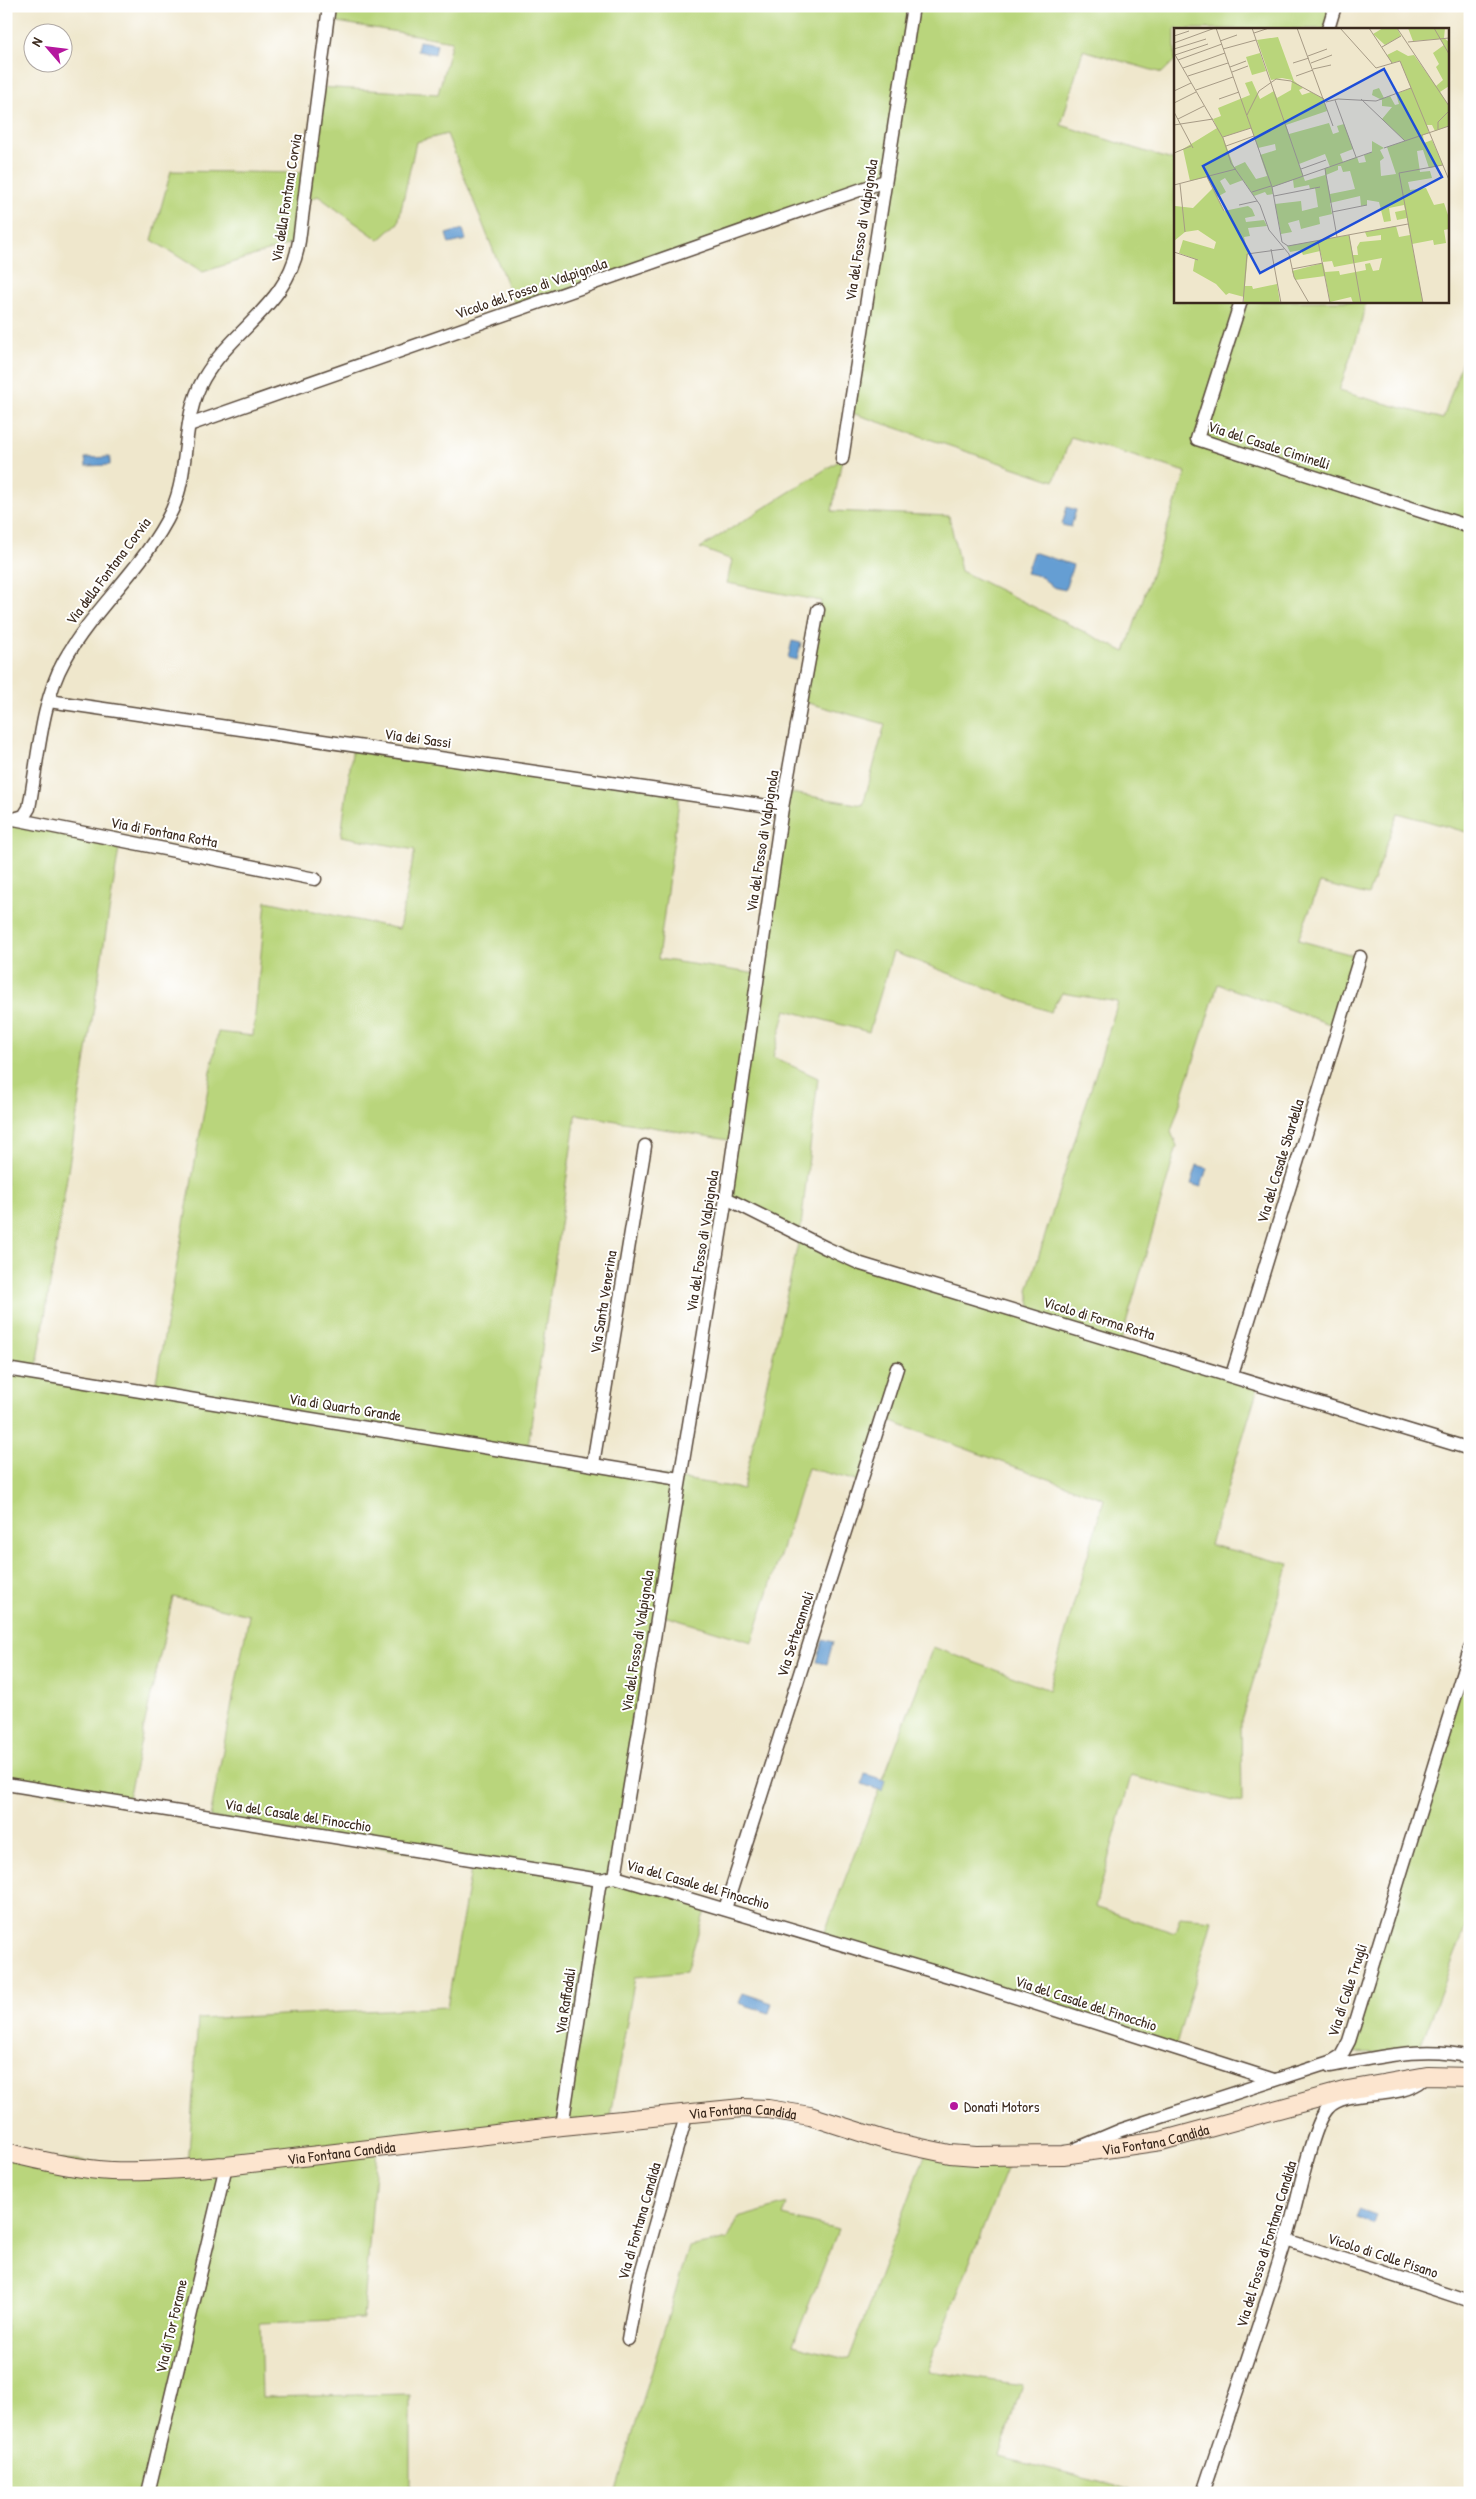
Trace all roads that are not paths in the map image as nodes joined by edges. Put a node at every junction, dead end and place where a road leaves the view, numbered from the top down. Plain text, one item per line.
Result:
1 (328, 6) edge
2 (913, 6) edge
3 (1335, 6) edge
4 (1328, 28) edge
5 (885, 181) junction
6 (1241, 302) edge
7 (189, 425) junction
8 (842, 459) dead end
9 (1470, 527) edge
10 (818, 610) dead end
11 (49, 701) junction
12 (782, 808) junction
13 (10, 819) edge
14 (315, 879) dead end
15 (1360, 957) dead end
16 (644, 1146) dead end
17 (726, 1198) junction
18 (897, 1368) dead end
19 (6, 1369) edge
20 (1232, 1375) junction
21 (1470, 1449) edge
22 (593, 1464) junction
23 (679, 1479) junction
24 (1470, 1649) edge
25 (1464, 1684) edge
26 (6, 1784) edge
27 (615, 1877) junction
28 (600, 1880) junction
29 (725, 1909) junction
30 (1470, 2057) edge
31 (1306, 2071) junction
32 (1427, 2076) junction
33 (1470, 2077) edge
34 (1274, 2080) junction
35 (688, 2113) junction
36 (562, 2126) junction
37 (6, 2152) edge
38 (1062, 2156) junction
39 (226, 2166) junction
40 (1286, 2240) junction
41 (1470, 2302) edge
42 (628, 2339) dead end
43 (148, 2493) edge
44 (1203, 2493) edge

1 - 7 street, Via della Fontana Corvia
2 - 5 street, Via del Fosso di Valpignola
3 - 4 street
5 - 7 street, Vicolo del Fosso di Valpignola
5 - 8 street, Via del Fosso di Valpignola
6 - 9 street, Via del Casale Ciminelli
7 - 11 street, Via della Fontana Corvia
10 - 12 street, Via del Fosso di Valpignola
11 - 12 street, Via dei Sassi
11 - 13 street, Via della Fontana Corvia
12 - 17 street, Via del Fosso di Valpignola
13 - 14 street, Via di Fontana Rotta
15 - 20 street, Via del Casale Sbardella
16 - 22 street, Via Santa Venerina
17 - 20 street, Vicolo di Forma Rotta
17 - 23 street, Via del Fosso di Valpignola
18 - 29 street, Via Settecannoli
19 - 22 street, Via di Quarto Grande
20 - 21 street, Vicolo di Forma Rotta
22 - 23 street, Via di Quarto Grande
23 - 27 street, Via del Fosso di Valpignola
24 - 25 street, Via di Colle Trugli
25 - 31 street, Via di Colle Trugli
26 - 28 street, Via del Casale del Finocchio
27 - 28 street, Via del Casale del Finocchio
27 - 29 street, Via del Casale del Finocchio
28 - 36 street, Via Raffadali
29 - 34 street, Via del Casale del Finocchio
30 - 31 street
31 - 34 street, Via di Colle Trugli
32 - 33 main road, Via Fontana Candida
32 - 38 main road, Via Fontana Candida
32 - 40 street, Via del Fosso di Fontana Candida
34 - 38 street, Via di Colle Trugli
35 - 36 main road, Via Fontana Candida
35 - 38 main road, Via Fontana Candida
35 - 42 street, Via di Fontana Candida
36 - 39 main road, Via Fontana Candida
37 - 39 main road, Via Fontana Candida
39 - 43 street, Via di Tor Forame
40 - 41 street, Vicolo di Colle Pisano
40 - 44 street, Via del Fosso di Fontana Candida

